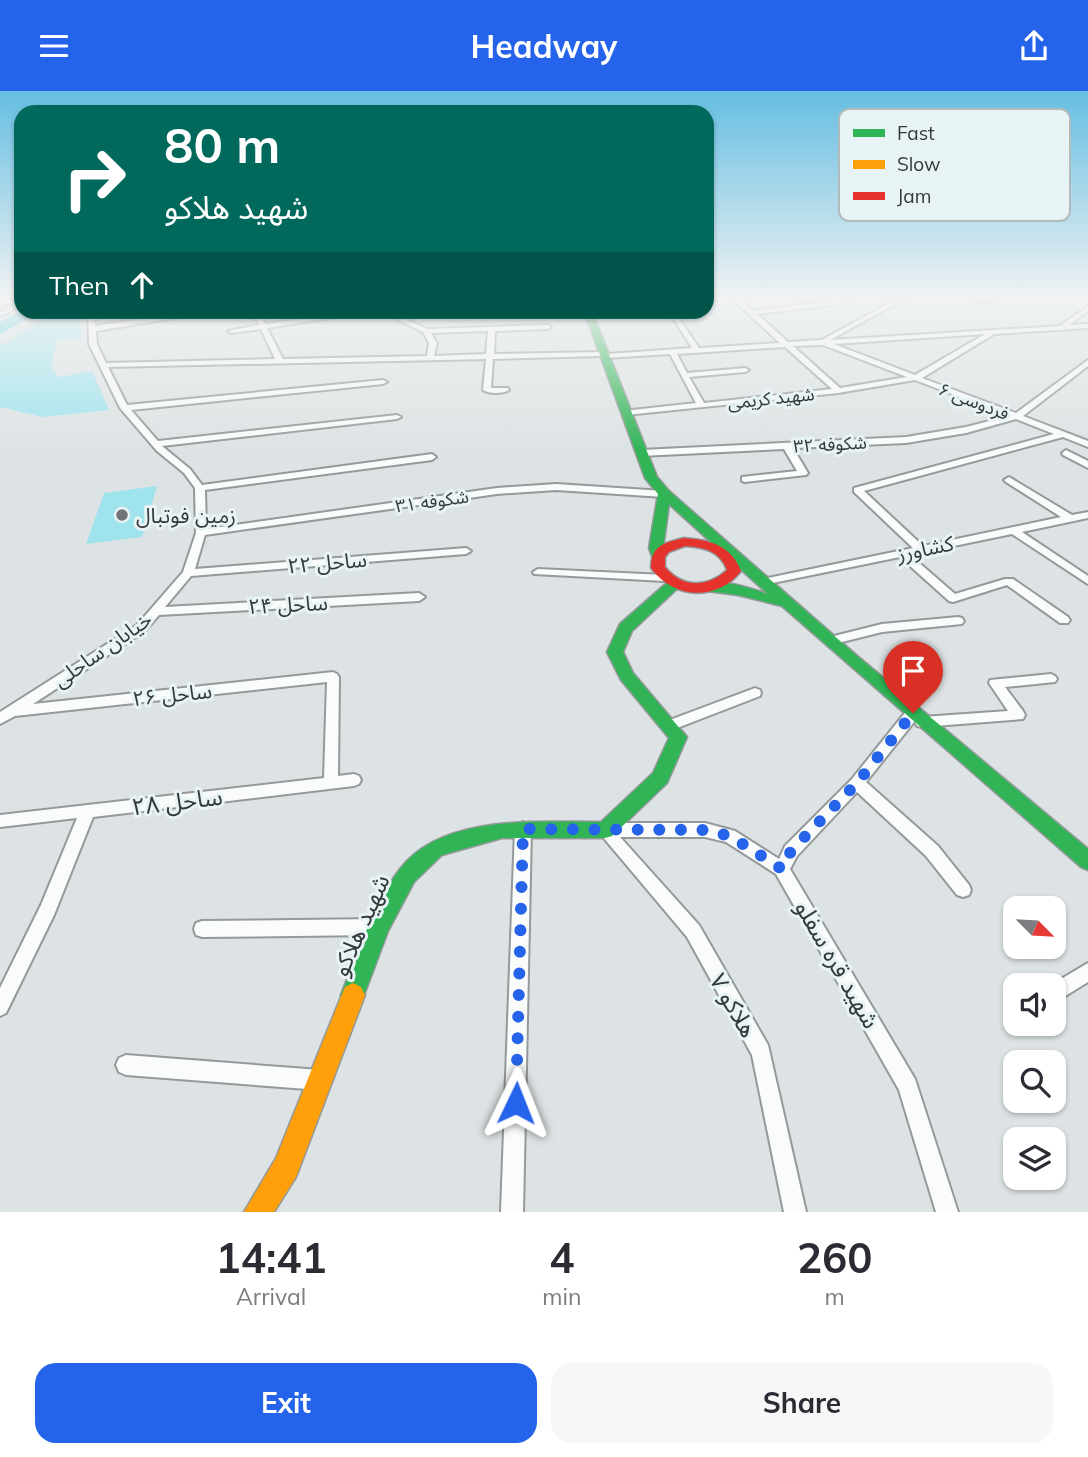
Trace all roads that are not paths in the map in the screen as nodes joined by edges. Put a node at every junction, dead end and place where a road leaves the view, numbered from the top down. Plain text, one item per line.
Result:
1 (95, 347) edge
2 (273, 347) edge
3 (432, 347) edge
4 (491, 347) edge
5 (601, 347) edge
6 (695, 347) edge
7 (746, 347) edge
8 (791, 347) edge
9 (835, 347) edge
10 (969, 347) edge
11 (697, 350) junction
12 (672, 352) junction
13 (604, 355) junction
14 (490, 356) junction
15 (430, 357) junction
16 (279, 359) junction
17 (1088, 362) edge
18 (103, 365) junction
19 (746, 370) dead end
20 (685, 375) junction
21 (916, 378) junction
22 (383, 382) dead end
23 (505, 390) dead end
24 (838, 391) junction
25 (701, 405) junction
26 (124, 408) junction
27 (626, 412) junction
28 (397, 417) dead end
29 (1016, 417) junction
30 (1062, 435) junction
31 (1088, 444) edge
32 (156, 445) junction
33 (787, 446) junction
34 (641, 453) junction
35 (1066, 453) dead end
36 (432, 457) dead end
37 (1088, 465) edge
38 (745, 479) dead end
39 (1009, 480) dead end
40 (200, 488) junction
41 (664, 494) junction
42 (1088, 515) edge
43 (1069, 519) junction
44 (1013, 530) junction
45 (201, 533) junction
46 (920, 549) junction
47 (466, 551) dead end
48 (902, 553) junction
49 (658, 556) junction
50 (728, 556) junction
51 (538, 572) dead end
52 (188, 573) junction
53 (670, 581) junction
54 (1088, 581) edge
55 (763, 582) junction
56 (712, 589) junction
57 (419, 597) dead end
58 (792, 608) junction
59 (157, 611) junction
60 (1064, 619) dead end
61 (958, 621) dead end
62 (830, 642) junction
63 (1051, 679) dead end
64 (755, 693) dead end
65 (5, 715) edge
66 (918, 718) junction
67 (672, 725) junction
68 (354, 780) dead end
69 (331, 783) junction
70 (857, 783) junction
71 (88, 811) junction
72 (0, 821) edge
73 (523, 829) junction
74 (605, 830) junction
75 (1088, 861) edge
76 (782, 869) junction
77 (963, 890) dead end
78 (379, 927) junction
79 (202, 929) dead end
80 (1088, 972) edge
81 (1066, 986) edge
82 (0, 1007) edge
83 (126, 1065) dead end
84 (321, 1080) junction
85 (258, 1212) edge
86 (512, 1212) edge
87 (795, 1212) edge
88 (947, 1212) edge

1 - 18 street
2 - 16 street
3 - 15 street
4 - 14 street
5 - 13 main road
6 - 11 street
7 - 11 street
8 - 24 street
9 - 21 street, فردوسی ۶
10 - 21 street
11 - 12 street
12 - 13 street
12 - 20 street
13 - 14 street
13 - 27 main road
14 - 15 street
14 - 23 street
15 - 16 street
16 - 18 street
17 - 29 street
18 - 26 street
19 - 20 street
20 - 25 street
21 - 24 street, شهید کریمی
21 - 29 street, فردوسی ۶
22 - 26 street
24 - 25 street, شهید کریمی
25 - 27 street, شهید کریمی
26 - 32 street
27 - 34 main road
28 - 32 street
29 - 30 street, فردوسی ۶
29 - 33 street, شکوفه ۳۲
30 - 31 street, فردوسی ۶
30 - 46 street
32 - 40 street
33 - 34 street, شکوفه ۳۲
33 - 38 street
34 - 41 main road
35 - 37 street
36 - 40 street
39 - 43 street
40 - 45 street, خیابان ساحلی
41 - 45 street, شکوفه ۳۱
41 - 49 main road
41 - 50 main road
42 - 43 street, کشاورز
43 - 44 street, کشاورز
44 - 46 street, کشاورز
44 - 54 street
45 - 52 street, خیابان ساحلی
46 - 48 street, کشاورز
47 - 52 street, ساحل ۲۲
48 - 55 street, کشاورز
48 - 60 street
49 - 50 main road
49 - 53 main road
50 - 55 main road
50 - 56 main road
51 - 53 street
52 - 59 street, خیابان ساحلی
53 - 56 main road
53 - 67 main road
55 - 58 main road
56 - 58 main road
57 - 59 street, ساحل ۲۴
58 - 62 main road
59 - 65 street, خیابان ساحلی
61 - 62 street
62 - 66 main road
63 - 66 street
64 - 67 street
65 - 69 street, ساحل ۲۶
66 - 70 street
66 - 75 main road
67 - 74 main road
68 - 69 street, ساحل ۲۸
69 - 71 street, ساحل ۲۸
70 - 76 street
70 - 77 street
71 - 72 street, ساحل ۲۸
71 - 82 street
73 - 74 main road, شهید هلاکو
73 - 78 main road, شهید هلاکو
73 - 86 street
74 - 76 street
74 - 87 street, هلاکو ۷
76 - 88 street, شهید قره سفلو
78 - 79 street
78 - 84 main road, شهید هلاکو
80 - 81 street
83 - 84 street
84 - 85 main road, شهید هلاکو

